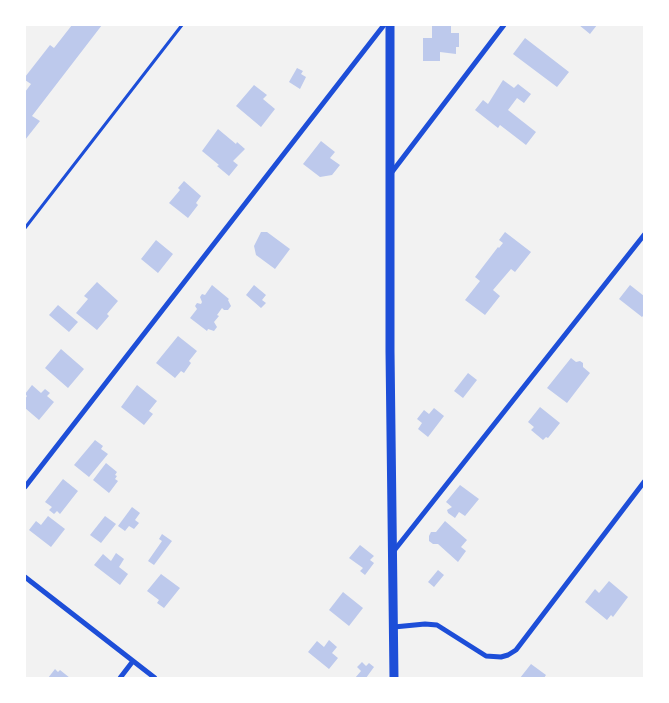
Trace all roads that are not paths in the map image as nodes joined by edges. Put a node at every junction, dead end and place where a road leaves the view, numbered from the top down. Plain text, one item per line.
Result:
1 (384, 25) edge
2 (390, 25) edge
3 (504, 25) edge
4 (390, 174) junction
5 (644, 235) edge
6 (644, 482) edge
7 (25, 487) edge
8 (391, 555) junction
9 (25, 577) edge
10 (394, 628) junction
11 (133, 661) junction
12 (120, 678) edge
13 (154, 678) edge
14 (394, 678) edge

1 - 7 street
2 - 4 street
3 - 4 street
4 - 8 street
5 - 8 street
6 - 10 street
8 - 10 street
9 - 11 street
10 - 14 street
11 - 12 street
11 - 13 street

